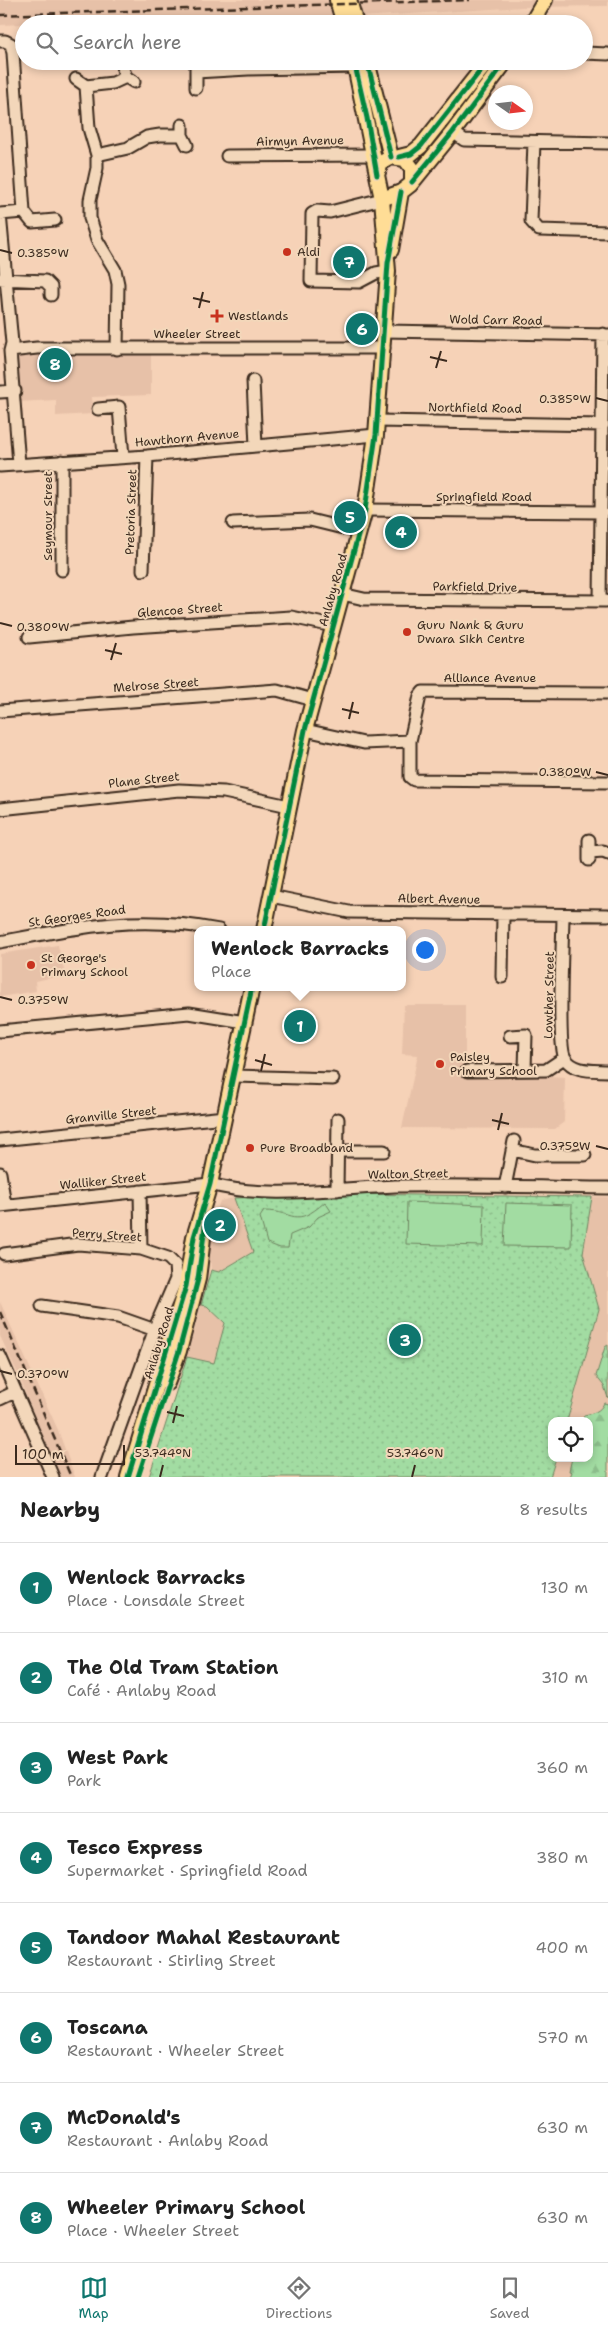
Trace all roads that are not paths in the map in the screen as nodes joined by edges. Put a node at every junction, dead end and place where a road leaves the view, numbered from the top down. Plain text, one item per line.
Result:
1 (337, 0) edge
2 (349, 0) edge
3 (542, 4) edge
4 (341, 15) edge
5 (353, 15) edge
6 (529, 15) edge
7 (536, 15) edge
8 (0, 41) edge
9 (593, 53) edge
10 (608, 54) edge
11 (196, 70) edge
12 (360, 70) edge
13 (362, 70) edge
14 (481, 70) edge
15 (499, 70) edge
16 (127, 76) dead end
17 (196, 88) dead end
18 (453, 132) junction
19 (184, 135) dead end
20 (534, 142) junction
21 (608, 143) edge
22 (97, 155) junction
23 (374, 155) junction
24 (227, 156) dead end
25 (395, 157) junction
26 (378, 178) junction
27 (412, 182) junction
28 (401, 192) junction
29 (382, 199) junction
30 (24, 212) junction
31 (0, 214) edge
32 (55, 220) dead end
33 (608, 232) edge
34 (388, 267) junction
35 (4, 279) edge
36 (54, 289) dead end
37 (5, 328) edge
38 (384, 331) junction
39 (606, 335) edge
40 (384, 348) junction
41 (117, 349) junction
42 (10, 351) junction
43 (257, 386) dead end
44 (14, 391) junction
45 (0, 392) edge
46 (98, 409) dead end
47 (378, 421) junction
48 (603, 425) junction
49 (376, 435) junction
50 (256, 446) junction
51 (147, 456) junction
52 (123, 457) junction
53 (62, 461) junction
54 (19, 464) junction
55 (0, 466) edge
56 (365, 510) junction
57 (602, 512) junction
58 (233, 523) dead end
59 (359, 532) junction
60 (62, 570) dead end
61 (143, 570) dead end
62 (342, 594) junction
63 (604, 601) edge
64 (333, 626) junction
65 (29, 637) dead end
66 (608, 693) edge
67 (313, 700) junction
68 (0, 711) edge
69 (305, 730) junction
70 (410, 741) junction
71 (608, 782) edge
72 (289, 806) junction
73 (0, 809) edge
74 (589, 851) dead end
75 (608, 853) edge
76 (271, 896) junction
77 (503, 914) junction
78 (564, 914) junction
79 (608, 915) edge
80 (194, 926) edge
81 (265, 926) edge
82 (0, 942) edge
83 (502, 977) dead end
84 (251, 991) edge
85 (245, 1022) junction
86 (0, 1031) edge
87 (510, 1036) dead end
88 (564, 1058) junction
89 (525, 1069) junction
90 (467, 1071) dead end
91 (608, 1071) edge
92 (234, 1076) junction
93 (333, 1079) dead end
94 (225, 1117) junction
95 (338, 1119) dead end
96 (0, 1140) edge
97 (338, 1151) junction
98 (384, 1151) dead end
99 (578, 1151) dead end
100 (0, 1174) edge
101 (210, 1184) junction
102 (504, 1188) junction
103 (608, 1188) edge
104 (337, 1190) junction
105 (140, 1191) junction
106 (3, 1205) edge
107 (141, 1249) junction
108 (4, 1254) dead end
109 (175, 1265) joint
110 (42, 1306) dead end
111 (155, 1330) junction
112 (0, 1356) edge
113 (166, 1371) junction
114 (15, 1392) junction
115 (0, 1399) edge
116 (53, 1477) edge
117 (102, 1477) edge
118 (128, 1477) edge
119 (138, 1477) edge

1 - 4 main road
2 - 5 main road
3 - 6 main road
3 - 7 main road
8 - 30 street
9 - 10 street
11 - 17 street
12 - 23 main road, Anlaby Road
13 - 25 main road
14 - 25 main road
15 - 18 main road
16 - 22 street
18 - 20 street
18 - 27 main road
19 - 22 street
20 - 21 street
20 - 33 street
22 - 41 street
23 - 24 street, Airmyn Avenue
23 - 26 main road, Anlaby Road
25 - 26 main road
25 - 27 main road
26 - 28 main road
26 - 29 main road, Anlaby Road
27 - 28 main road
28 - 29 main road
28 - 34 main road, Anlaby Road
29 - 34 main road, Anlaby Road
29 - 34 street
30 - 31 street
30 - 32 street
31 - 35 street
34 - 38 main road, Anlaby Road
35 - 36 street
35 - 37 street
37 - 42 street
38 - 39 street, Wold Carr Road
38 - 40 main road, Anlaby Road
39 - 48 street
40 - 41 street, Wheeler Street
40 - 47 main road, Anlaby Road
41 - 42 street, Wheeler Street
42 - 44 street
43 - 50 street
44 - 45 street
44 - 54 street
46 - 52 street
47 - 48 street, Northfield Road
47 - 49 main road, Anlaby Road
48 - 57 street
49 - 50 street, Hawthorn Avenue
49 - 56 main road, Anlaby Road
50 - 51 street, Hawthorn Avenue
51 - 52 street, Hawthorn Avenue
51 - 61 street, Pretoria Street
52 - 53 street, Hawthorn Avenue
53 - 54 street, Hawthorn Avenue
53 - 60 street, Seymour Street
54 - 55 street, Hawthorn Avenue
56 - 57 street, Springfield Road
56 - 59 main road, Anlaby Road
57 - 63 street
58 - 59 street
59 - 62 main road, Anlaby Road
62 - 63 street, Parkfield Drive
62 - 64 main road, Anlaby Road
64 - 65 street, Glencoe Street
64 - 67 main road, Anlaby Road
66 - 70 street, Alliance Avenue
67 - 68 street, Melrose Street
67 - 69 main road, Anlaby Road
69 - 70 street
69 - 72 main road, Anlaby Road
70 - 71 street
72 - 73 street, Plane Street
72 - 76 main road, Anlaby Road
74 - 75 street
76 - 77 street, Albert Avenue
76 - 81 main road, Anlaby Road
77 - 78 street, Albert Avenue
77 - 83 street
78 - 79 street, Albert Avenue
78 - 88 street, Lowther Street
80 - 82 street, St Georges Road
84 - 85 main road, Anlaby Road
85 - 86 street
85 - 92 main road, Anlaby Road
87 - 89 street
88 - 89 street
88 - 91 street
89 - 90 street
92 - 93 street
92 - 94 main road, Anlaby Road
94 - 96 street, Granville Street
94 - 101 main road, Anlaby Road
95 - 97 street
97 - 98 street
97 - 104 street
99 - 102 street
100 - 106 street
101 - 104 street, Walton Street
101 - 105 street, Walliker Street
101 - 113 main road, Anlaby Road
102 - 103 street, Walton Street
102 - 104 street, Walton Street
105 - 106 street, Walliker Street
105 - 107 street
107 - 108 street, Perry Street
107 - 109 street, Perry Street
109 - 111 street, Anlaby Road
110 - 111 street
111 - 117 street, Anlaby Road
112 - 114 street
113 - 118 main road, Anlaby Road
113 - 119 main road, Anlaby Road
114 - 115 street
114 - 116 street

